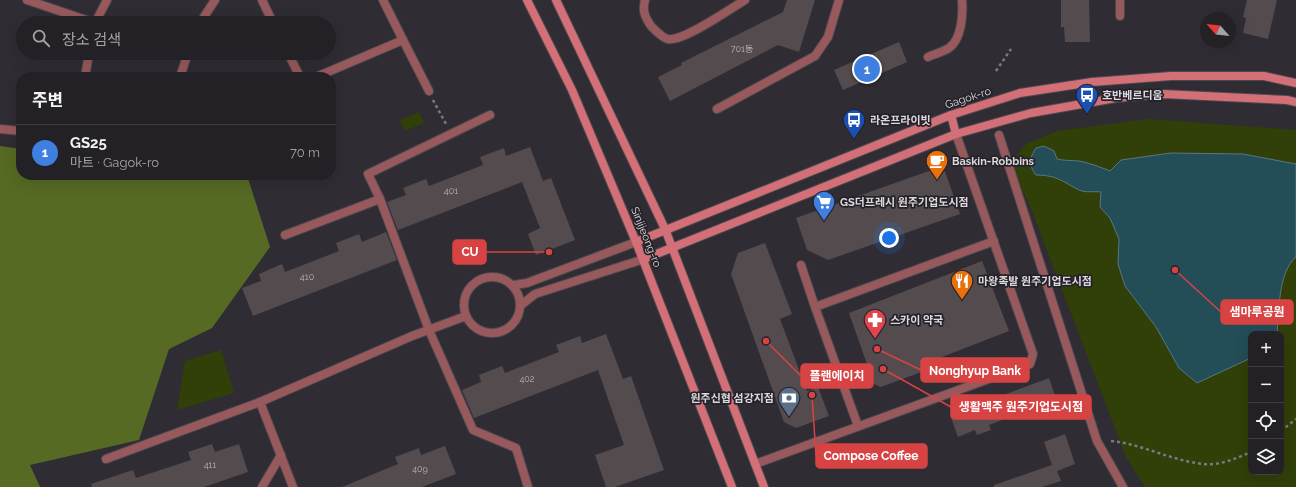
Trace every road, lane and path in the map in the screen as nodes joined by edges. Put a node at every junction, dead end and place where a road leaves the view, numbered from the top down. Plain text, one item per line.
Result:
1 (27, 0) edge
2 (107, 0) edge
3 (215, 0) edge
4 (262, 0) edge
5 (383, 0) edge
6 (527, 0) edge
7 (556, 0) edge
8 (645, 0) edge
9 (745, 0) edge
10 (839, 0) edge
11 (962, 0) edge
12 (1120, 0) edge
13 (74, 16) edge
14 (99, 16) edge
15 (205, 16) edge
16 (270, 16) edge
17 (1120, 16) dead end
18 (403, 40) junction
19 (1011, 49) dead end
20 (928, 57) dead end
21 (88, 60) edge
22 (186, 60) edge
23 (292, 60) edge
24 (996, 70) dead end
25 (86, 72) edge
26 (182, 72) edge
27 (298, 72) edge
28 (328, 72) edge
29 (1296, 83) edge
30 (428, 91) joint
31 (1296, 102) edge
32 (718, 109) dead end
33 (490, 115) dead end
34 (950, 115) junction
35 (0, 129) edge
36 (16, 131) edge
37 (451, 134) junction
38 (956, 134) junction
39 (999, 135) dead end
40 (380, 199) junction
41 (665, 229) junction
42 (285, 235) dead end
43 (994, 241) junction
44 (636, 242) junction
45 (672, 248) junction
46 (644, 259) junction
47 (801, 265) dead end
48 (514, 285) junction
49 (521, 305) junction
50 (815, 307) junction
51 (466, 316) junction
52 (429, 330) junction
53 (260, 402) junction
54 (1296, 419) edge
55 (858, 426) junction
56 (1284, 429) edge
57 (1097, 441) junction
58 (1248, 453) edge
59 (281, 455) junction
60 (106, 459) dead end
61 (755, 464) junction
62 (262, 487) edge
63 (293, 487) edge
64 (528, 487) edge
65 (732, 487) edge
66 (764, 487) edge
67 (1122, 487) edge

1 - 13 street
2 - 14 street
3 - 15 street
4 - 16 street
5 - 18 street
6 - 44 street, Sinjijeong-ro
7 - 41 street, Sinjijeong-ro
8 - 9 street
10 - 32 street
11 - 20 street
12 - 17 street
18 - 28 street
18 - 30 street
19 - 24 path
21 - 25 street
22 - 26 street
23 - 27 street
29 - 34 street, Gagok-ro
30 - 37 path
31 - 38 street
33 - 37 street
34 - 38 street
34 - 41 street, Gagok-ro
35 - 36 street
37 - 40 street
38 - 43 street
38 - 45 street
39 - 57 street
40 - 42 street
40 - 52 street
41 - 44 street, Gagok-ro
41 - 45 street, Sinjijeong-ro
43 - 50 street
43 - 55 street
44 - 46 street, Sinjijeong-ro
44 - 48 street
45 - 46 street
45 - 61 street, Sinjijeong-ro
46 - 49 street
46 - 65 street, Sinjijeong-ro
47 - 50 street
48 - 49 street
48 - 51 street
49 - 51 street
50 - 55 street
51 - 52 street
52 - 53 street
52 - 64 street
53 - 59 street
53 - 60 street
54 - 56 path
55 - 61 street
57 - 58 path
57 - 67 street
59 - 62 street
59 - 63 street
61 - 66 street, Sinjijeong-ro

